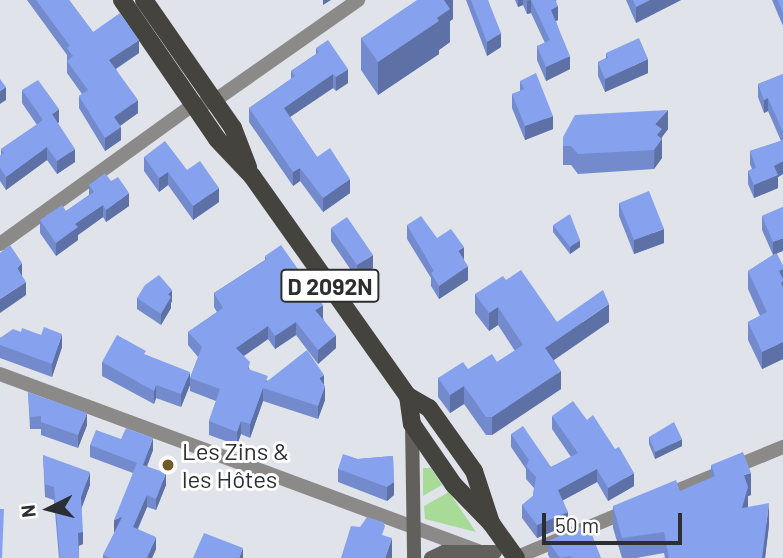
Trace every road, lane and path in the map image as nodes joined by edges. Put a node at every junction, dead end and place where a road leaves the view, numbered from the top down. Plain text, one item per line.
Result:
1 (122, 0) edge
2 (144, 0) edge
3 (358, 0) edge
4 (214, 101) junction
5 (194, 104) junction
6 (252, 176) junction
7 (0, 244) edge
8 (0, 374) edge
9 (408, 396) junction
10 (412, 424) junction
11 (783, 447) edge
12 (491, 523) junction
13 (414, 528) junction
14 (478, 551) junction
15 (507, 554) edge
16 (414, 558) edge
17 (431, 558) edge

1 - 5 main road, D 2092N
2 - 4 main road, D 2092N
3 - 4 street
4 - 5 street
4 - 6 main road, D 2092N
5 - 6 main road, D 2092N
5 - 7 street
6 - 9 main road, D 2092N
8 - 13 street
9 - 10 main road, D 2092N
9 - 12 main road, D 2092N
10 - 12 main road, D 2092N
10 - 13 main road
11 - 15 street
12 - 15 main road, D 2092N
13 - 14 street
13 - 16 main road
14 - 15 main road
14 - 17 main road

